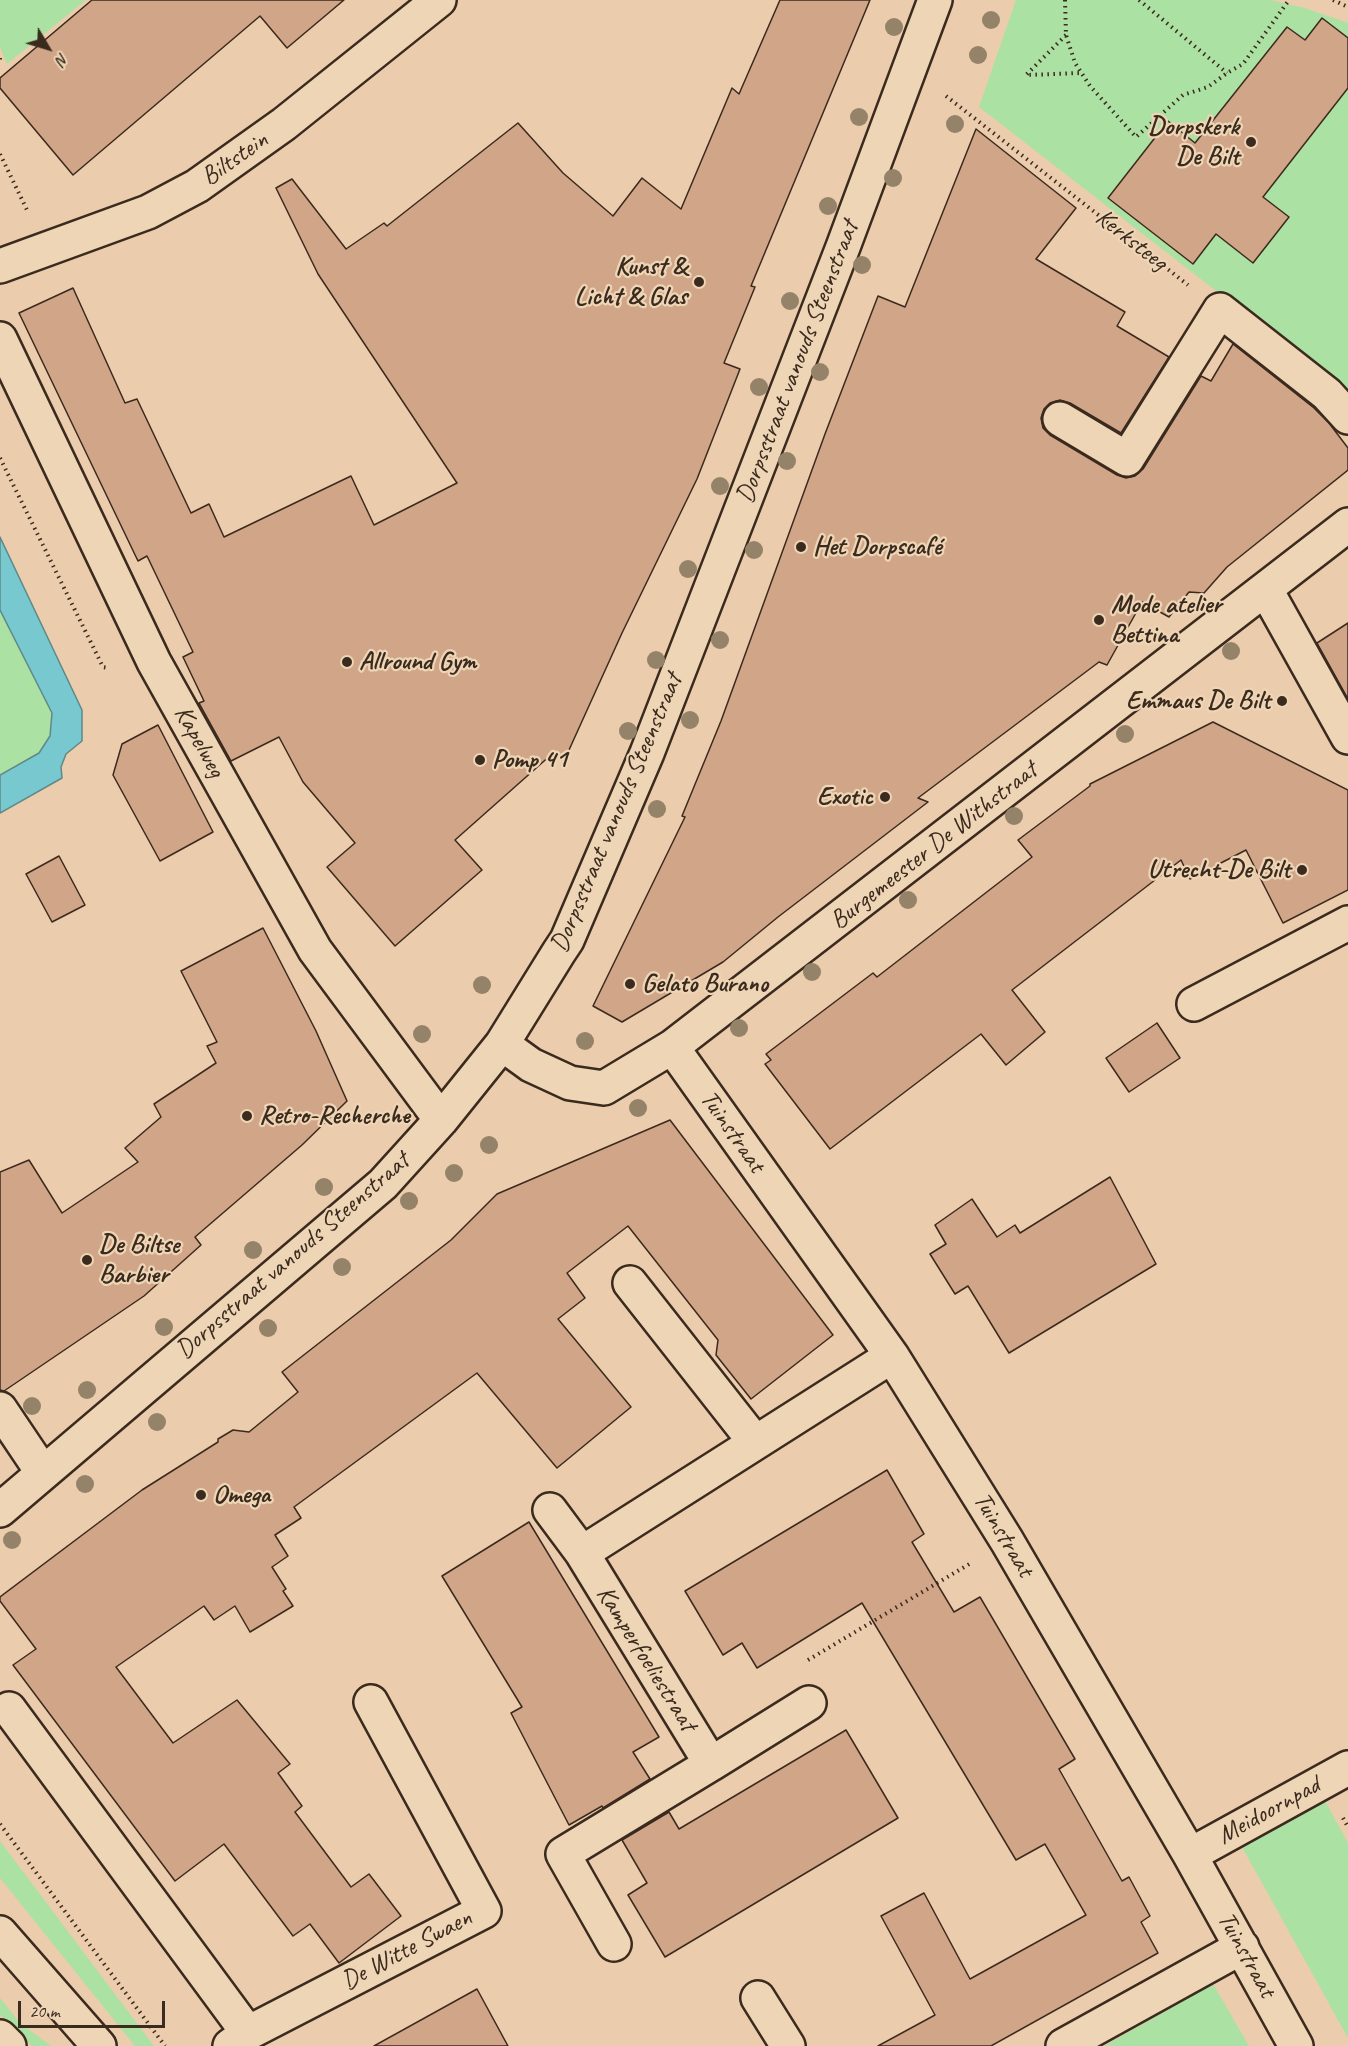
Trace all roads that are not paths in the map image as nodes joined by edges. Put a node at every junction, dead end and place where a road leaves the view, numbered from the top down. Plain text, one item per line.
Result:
1 (439, 0) edge
2 (935, 0) edge
3 (0, 266) edge
4 (0, 339) edge
5 (1348, 417) edge
6 (1060, 419) dead end
7 (1348, 525) edge
8 (1266, 590) junction
9 (1348, 737) edge
10 (1348, 923) edge
11 (1194, 1004) dead end
12 (502, 1044) junction
13 (672, 1047) junction
14 (441, 1120) junction
15 (630, 1283) dead end
16 (892, 1356) junction
17 (0, 1409) edge
18 (755, 1442) junction
19 (43, 1473) junction
20 (0, 1510) edge
21 (550, 1510) dead end
22 (582, 1553) junction
23 (371, 1702) dead end
24 (809, 1703) road end
25 (9, 1709) dead end
26 (711, 1764) junction
27 (1348, 1768) edge
28 (1190, 1855) junction
29 (0, 1933) edge
30 (614, 1944) dead end
31 (1242, 1947) junction
32 (758, 1998) dead end
33 (0, 2037) edge
34 (239, 2040) edge
35 (9, 2046) edge
36 (99, 2046) edge
37 (788, 2046) edge
38 (1063, 2046) edge
39 (1296, 2046) edge

1 - 3 street, Biltstein
2 - 12 street, Dorpsstraat vanouds Steenstraat
4 - 14 street, Kapelweg
5 - 6 street
7 - 8 street, Burgemeester De Withstraat
8 - 9 street
8 - 13 street, Burgemeester De Withstraat
10 - 11 street
12 - 13 street, Burgemeester De Withstraat
12 - 14 street, Dorpsstraat vanouds Steenstraat
13 - 16 street, Tuinstraat
14 - 19 street, Dorpsstraat vanouds Steenstraat
15 - 18 street
16 - 18 street
16 - 28 street, Tuinstraat
17 - 19 street
18 - 22 street
19 - 20 street, Dorpsstraat vanouds Steenstraat
21 - 22 street, Kamperfoeliestraat
22 - 26 street, Kamperfoeliestraat
23 - 34 street, De Witte Swaen
24 - 26 street
25 - 34 street, De Witte Swaen
26 - 30 street
27 - 28 street, Meidoornpad
28 - 31 street, Tuinstraat
29 - 36 street
31 - 38 street
31 - 39 street, Tuinstraat
32 - 37 street
33 - 35 street

